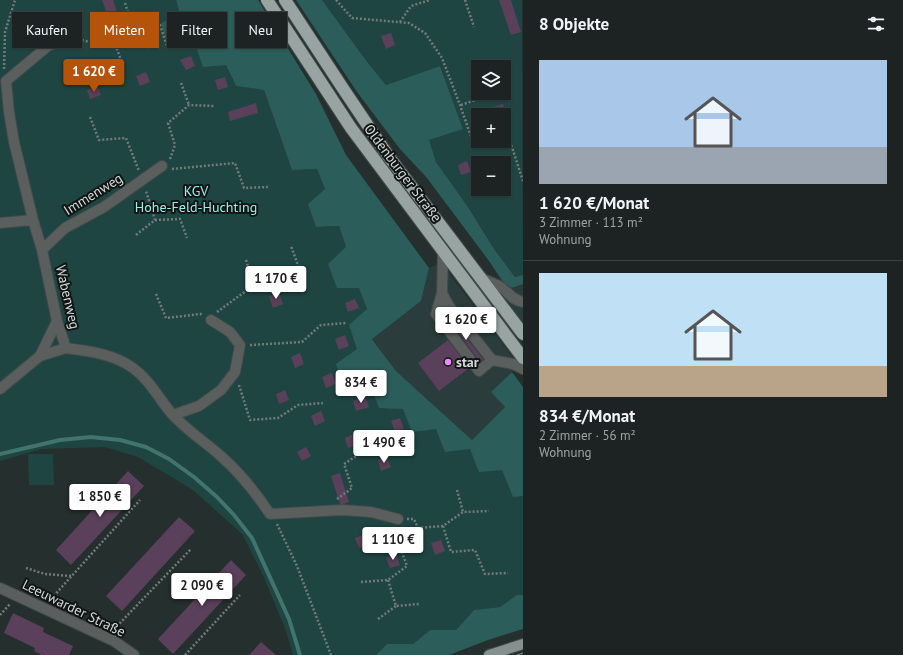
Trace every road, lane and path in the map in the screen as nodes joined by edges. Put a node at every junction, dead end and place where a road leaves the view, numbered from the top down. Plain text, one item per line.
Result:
1 (14, 0) edge
2 (267, 0) edge
3 (285, 0) edge
4 (336, 0) edge
5 (430, 0) edge
6 (465, 0) edge
7 (125, 3) dead end
8 (128, 12) edge
9 (400, 22) junction
10 (159, 25) edge
11 (474, 27) dead end
12 (167, 43) edge
13 (46, 48) edge
14 (116, 48) edge
15 (122, 64) dead end
16 (6, 81) junction
17 (181, 83) dead end
18 (475, 100) edge
19 (189, 105) junction
20 (460, 105) junction
21 (214, 106) dead end
22 (90, 117) dead end
23 (471, 136) edge
24 (511, 145) edge
25 (162, 166) junction
26 (142, 180) junction
27 (523, 181) edge
28 (268, 187) dead end
29 (33, 220) junction
30 (155, 220) junction
31 (0, 223) edge
32 (136, 235) dead end
33 (187, 238) dead end
34 (291, 246) dead end
35 (42, 250) junction
36 (443, 252) junction
37 (246, 260) dead end
38 (481, 278) junction
39 (254, 285) junction
40 (442, 293) junction
41 (156, 294) dead end
42 (523, 302) edge
43 (211, 320) junction
44 (57, 321) junction
45 (346, 323) dead end
46 (523, 334) edge
47 (240, 346) junction
48 (66, 348) junction
49 (40, 356) junction
50 (523, 358) edge
51 (492, 360) junction
52 (523, 369) edge
53 (235, 372) junction
54 (0, 389) edge
55 (323, 403) dead end
56 (172, 415) junction
57 (390, 448) dead end
58 (457, 490) dead end
59 (140, 500) dead end
60 (337, 510) junction
61 (464, 512) junction
62 (489, 512) dead end
63 (270, 514) junction
64 (398, 519) junction
65 (443, 526) junction
66 (191, 548) dead end
67 (26, 568) dead end
68 (508, 573) dead end
69 (72, 576) junction
70 (388, 580) junction
71 (361, 582) dead end
72 (0, 588) edge
73 (240, 595) dead end
74 (418, 604) dead end
75 (396, 606) junction
76 (44, 607) junction
77 (378, 619) dead end
78 (110, 639) junction
79 (523, 644) edge
80 (134, 655) edge
81 (185, 655) edge
82 (331, 655) edge
83 (488, 655) edge

1 - 16 path
2 - 36 highway, Oldenburger Straße
3 - 38 highway, Oldenburger Straße
4 - 9 path
5 - 9 path
6 - 11 path
7 - 8 path
9 - 20 path
10 - 12 path
13 - 16 street
14 - 15 path
16 - 29 street, Wabenweg
17 - 19 path
18 - 20 path
19 - 21 path
19 - 25 path
20 - 23 path
22 - 26 path
24 - 27 path
25 - 26 street, Immenweg
25 - 28 path
26 - 30 path
26 - 35 street, Immenweg
29 - 31 street
29 - 35 street, Wabenweg
30 - 32 path
30 - 33 path
34 - 39 path
35 - 44 street, Wabenweg
36 - 40 street
36 - 50 highway, Oldenburger Straße
37 - 39 path
38 - 42 street
38 - 46 highway, Oldenburger Straße
39 - 43 path
40 - 51 street
40 - 51 street
41 - 43 path
43 - 47 street
44 - 48 street, Wabenweg
44 - 49 street
45 - 47 path
47 - 53 street
48 - 49 street
48 - 56 street, Wabenweg
49 - 54 street
51 - 52 street
53 - 55 path
53 - 56 street
56 - 63 street, Wabenweg
57 - 60 path
58 - 61 path
59 - 69 path
60 - 63 street
60 - 64 street
61 - 62 path
61 - 65 path
63 - 82 path
64 - 65 path
64 - 70 path
65 - 68 path
66 - 78 path
67 - 69 path
69 - 76 path
70 - 71 path
70 - 75 path
72 - 76 street, Leeuwarder Straße
73 - 81 path
74 - 75 path
75 - 77 path
76 - 78 street, Leeuwarder Straße
78 - 80 street, Leeuwarder Straße
79 - 83 main road

